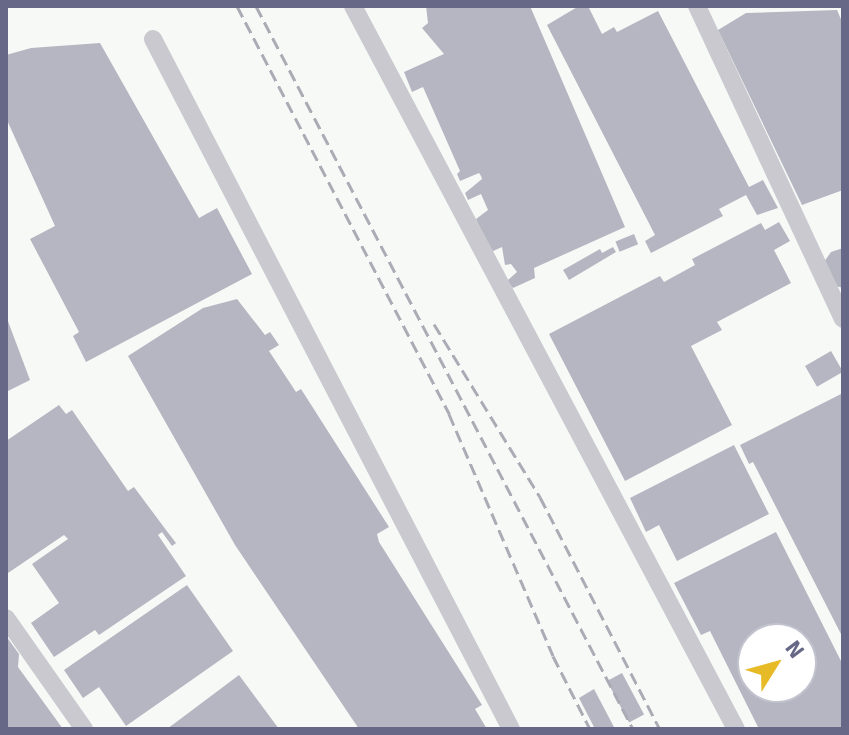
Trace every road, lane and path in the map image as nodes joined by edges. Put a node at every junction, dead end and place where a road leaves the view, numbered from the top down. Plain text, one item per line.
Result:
1 (353, 6) edge
2 (697, 6) edge
3 (153, 39) dead end
4 (843, 319) edge
5 (6, 618) edge
6 (84, 729) edge
7 (511, 729) edge
8 (736, 729) edge

1 - 8 street
2 - 4 street
3 - 7 street
5 - 6 street

